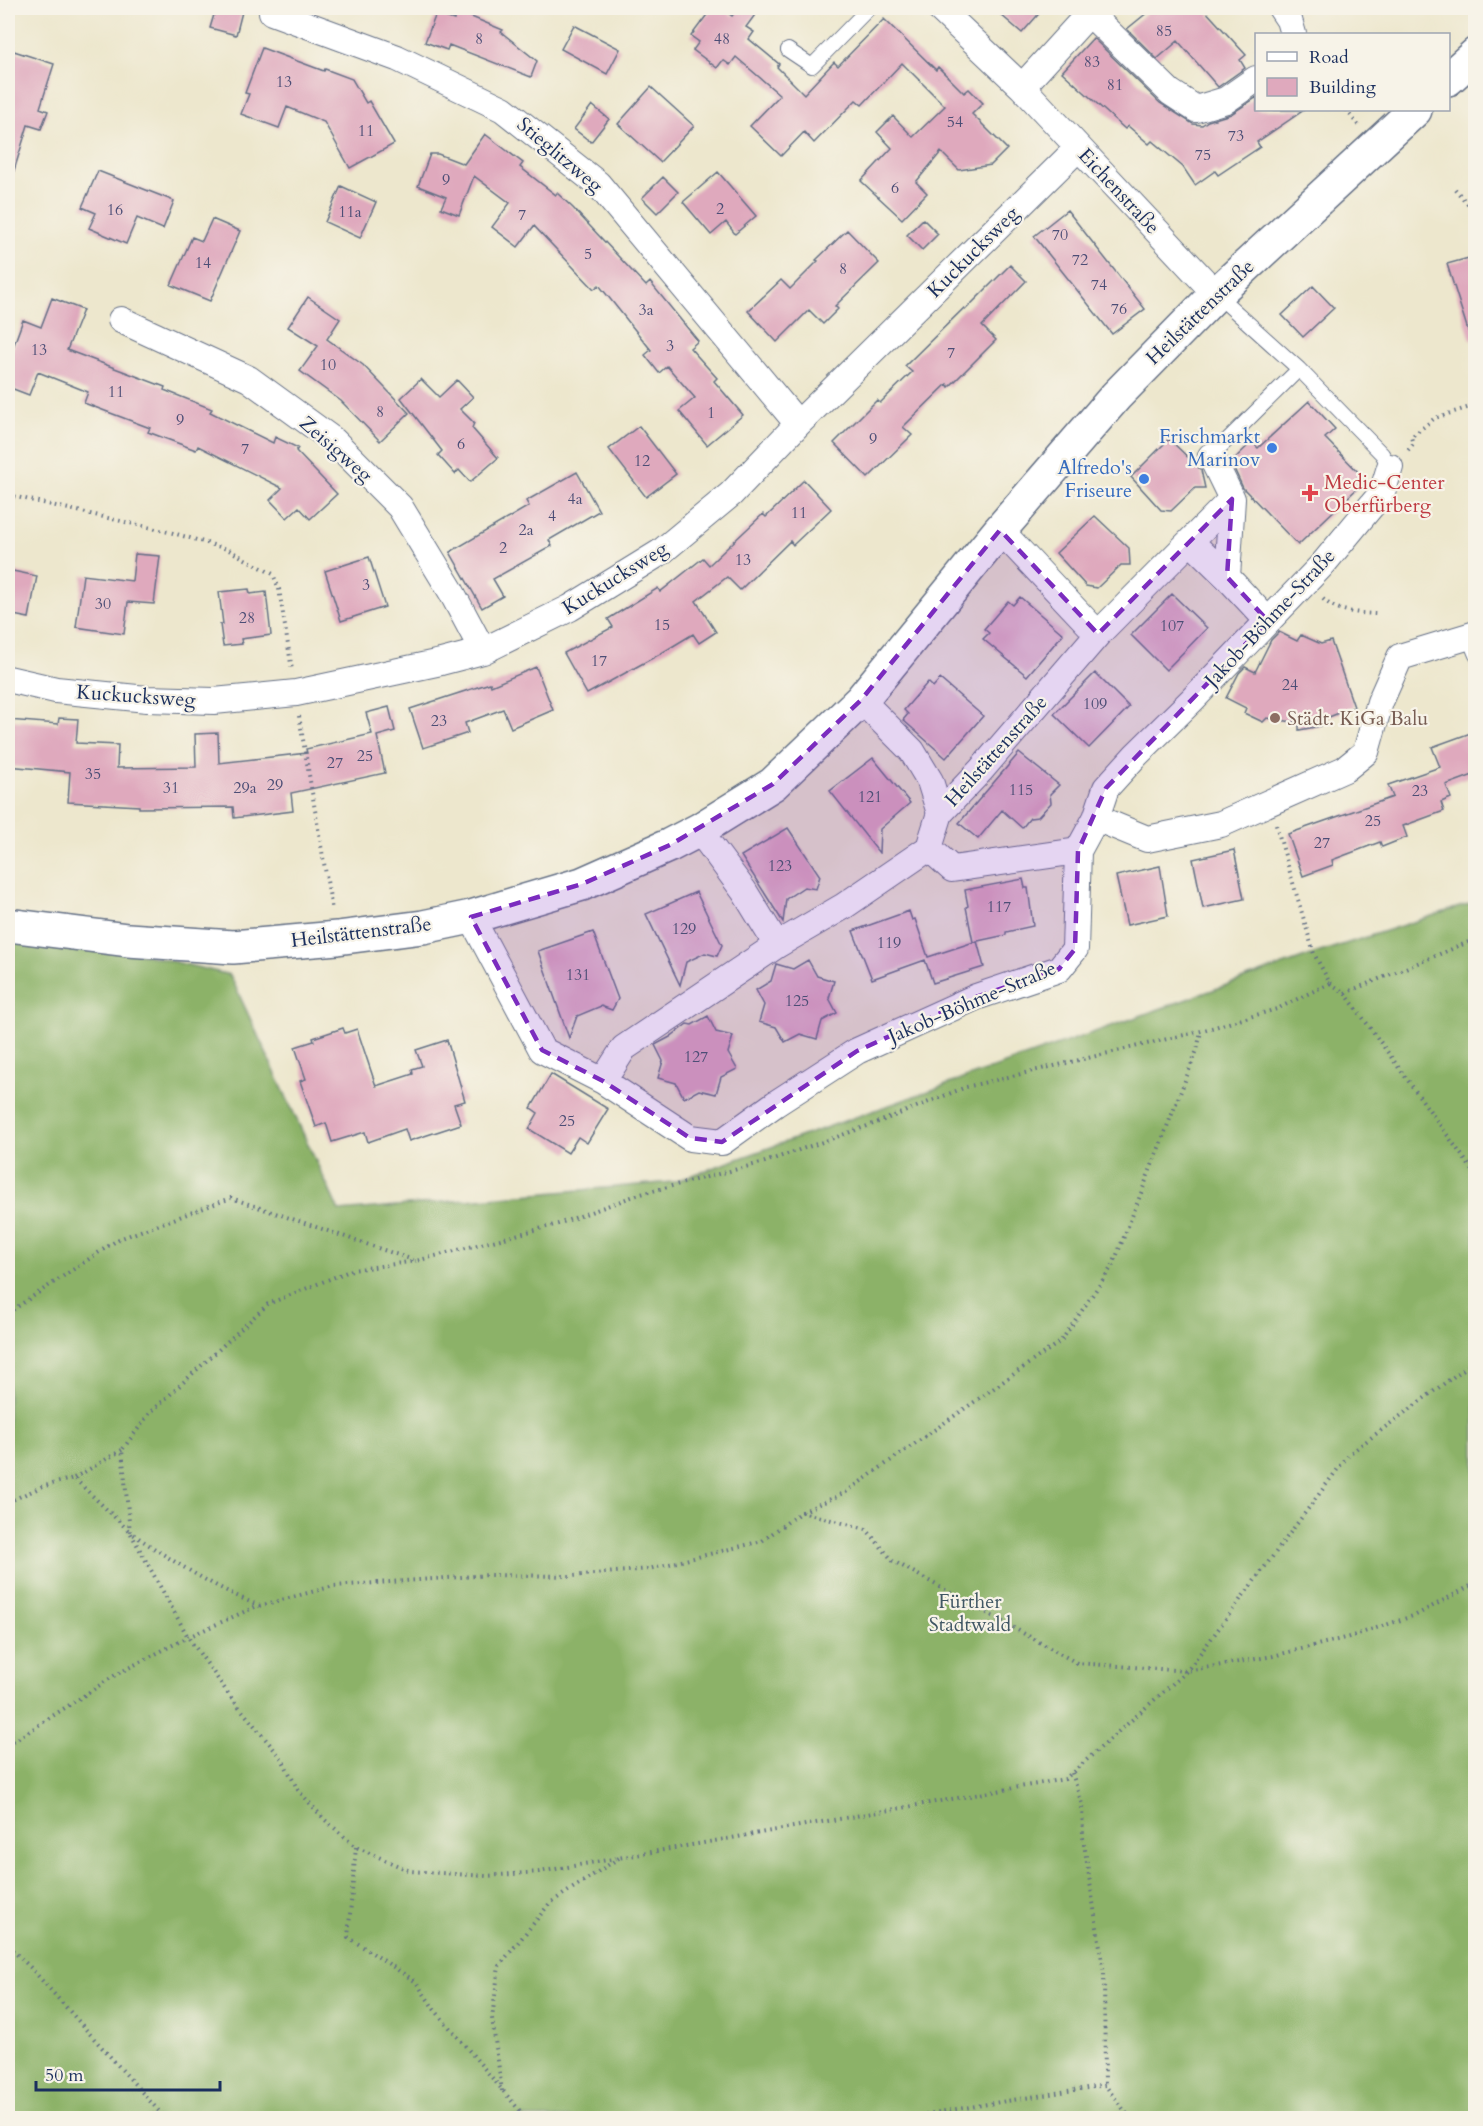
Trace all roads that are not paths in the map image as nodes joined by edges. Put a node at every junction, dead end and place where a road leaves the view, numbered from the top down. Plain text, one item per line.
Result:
1 (869, 8) edge
2 (939, 8) edge
3 (1281, 8) edge
4 (1092, 10) edge
5 (272, 12) dead end
6 (1293, 33) edge
7 (788, 50) dead end
8 (1476, 54) edge
9 (1450, 78) edge
10 (1255, 80) edge
11 (1022, 87) junction
12 (1414, 111) edge
13 (1078, 148) junction
14 (1216, 294) junction
15 (121, 320) dead end
16 (1299, 369) junction
17 (798, 424) junction
18 (1211, 456) joint
19 (1390, 467) joint
20 (1232, 499) junction
21 (1000, 530) junction
22 (1191, 542) junction
23 (1227, 577) junction
24 (1268, 621) junction
25 (1098, 634) junction
26 (1473, 641) edge
27 (483, 651) junction
28 (8, 680) edge
29 (861, 700) junction
30 (940, 813) junction
31 (1096, 818) junction
32 (699, 830) junction
33 (929, 848) junction
34 (1078, 851) junction
35 (471, 917) junction
36 (8, 925) edge
37 (777, 945) junction
38 (603, 1081) junction

1 - 7 lane
2 - 11 street, Eichenstraße
3 - 6 street
4 - 10 street
4 - 11 street
5 - 17 street, Stieglitzweg
8 - 9 street
11 - 13 street, Eichenstraße
12 - 14 street, Heilstättenstraße
13 - 14 street, Eichenstraße
13 - 17 street, Kuckucksweg
14 - 16 lane
14 - 21 street, Heilstättenstraße
15 - 27 street, Zeisigweg
16 - 18 lane
16 - 19 lane
17 - 27 street, Kuckucksweg
18 - 20 street
19 - 24 street, Jakob-Böhme-Straße
20 - 22 street, Heilstättenstraße
20 - 23 street
21 - 25 street
21 - 29 street, Heilstättenstraße
22 - 23 street
22 - 25 street, Heilstättenstraße
23 - 24 street
24 - 31 street, Jakob-Böhme-Straße
25 - 30 street, Heilstättenstraße
26 - 31 street
27 - 28 street, Kuckucksweg
29 - 30 street, Heilstättenstraße
29 - 32 street, Heilstättenstraße
30 - 33 street, Heilstättenstraße
31 - 34 street, Jakob-Böhme-Straße
32 - 35 street, Heilstättenstraße
32 - 37 street
33 - 34 street
33 - 37 street
34 - 38 street, Jakob-Böhme-Straße
35 - 36 street, Heilstättenstraße
35 - 38 street, Jakob-Böhme-Straße
37 - 38 street

